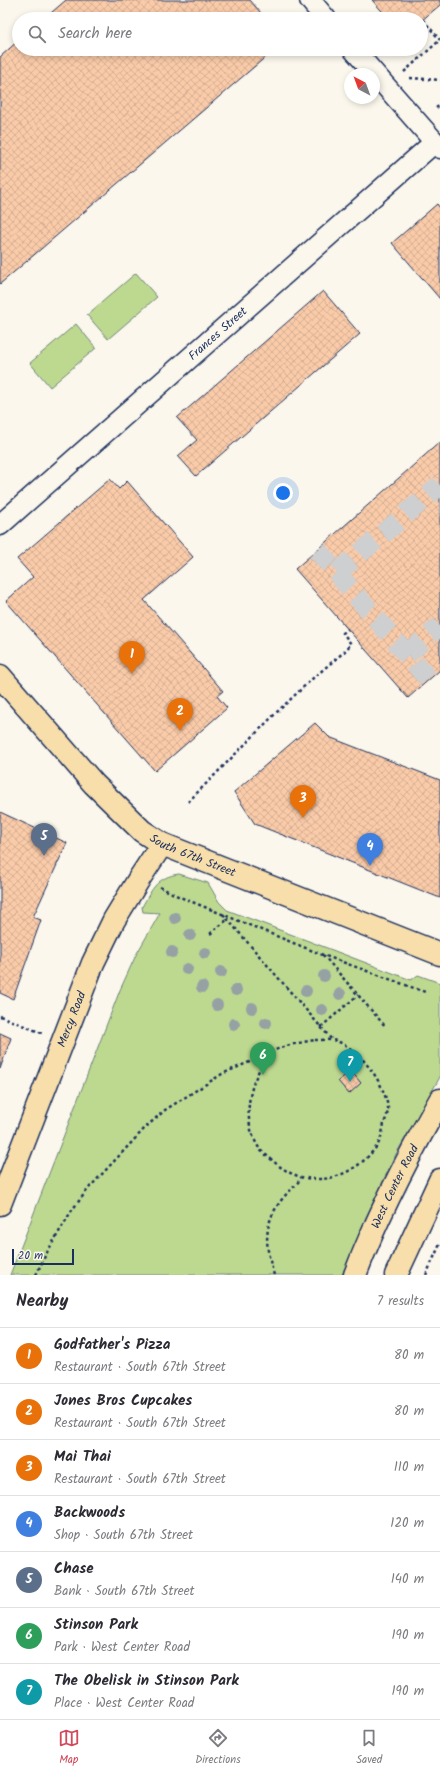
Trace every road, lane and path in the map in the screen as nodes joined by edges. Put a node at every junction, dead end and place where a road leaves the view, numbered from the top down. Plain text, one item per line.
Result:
1 (310, 0) edge
2 (320, 12) edge
3 (428, 26) edge
4 (440, 40) edge
5 (428, 51) edge
6 (359, 56) edge
7 (422, 56) edge
8 (404, 72) dead end
9 (410, 78) dead end
10 (440, 80) edge
11 (440, 105) edge
12 (436, 108) dead end
13 (438, 145) edge
14 (0, 524) edge
15 (348, 629) dead end
16 (0, 676) edge
17 (188, 802) dead end
18 (162, 844) junction
19 (159, 886) dead end
20 (222, 913) junction
21 (230, 916) junction
22 (228, 919) junction
23 (210, 934) dead end
24 (440, 954) edge
25 (323, 955) junction
26 (425, 992) dead end
27 (358, 995) junction
28 (0, 1016) edge
29 (385, 1026) dead end
30 (321, 1027) junction
31 (332, 1041) junction
32 (63, 1042) junction
33 (270, 1053) junction
34 (440, 1100) edge
35 (302, 1178) junction
36 (440, 1180) edge
37 (0, 1204) edge
38 (440, 1244) edge
39 (36, 1275) edge
40 (274, 1275) edge
41 (355, 1275) edge
42 (396, 1275) edge
43 (426, 1275) edge

1 - 2 street
3 - 4 path
4 - 5 path
6 - 13 street
7 - 8 path
9 - 10 path
11 - 12 path
13 - 14 street, Frances Street
15 - 17 path
16 - 18 main road, South 67th Street
18 - 24 main road, South 67th Street
18 - 32 main road, Mercy Road
19 - 20 path
20 - 21 path
20 - 22 path
21 - 22 path
21 - 25 path
22 - 23 path
22 - 30 path
25 - 26 path
25 - 27 path
27 - 29 path
27 - 30 path
28 - 32 path
30 - 31 path
31 - 33 path
31 - 35 path
32 - 37 main road, Mercy Road
33 - 35 path
33 - 39 path
34 - 41 main road, West Center Road
35 - 40 path
36 - 42 main road
38 - 43 path

